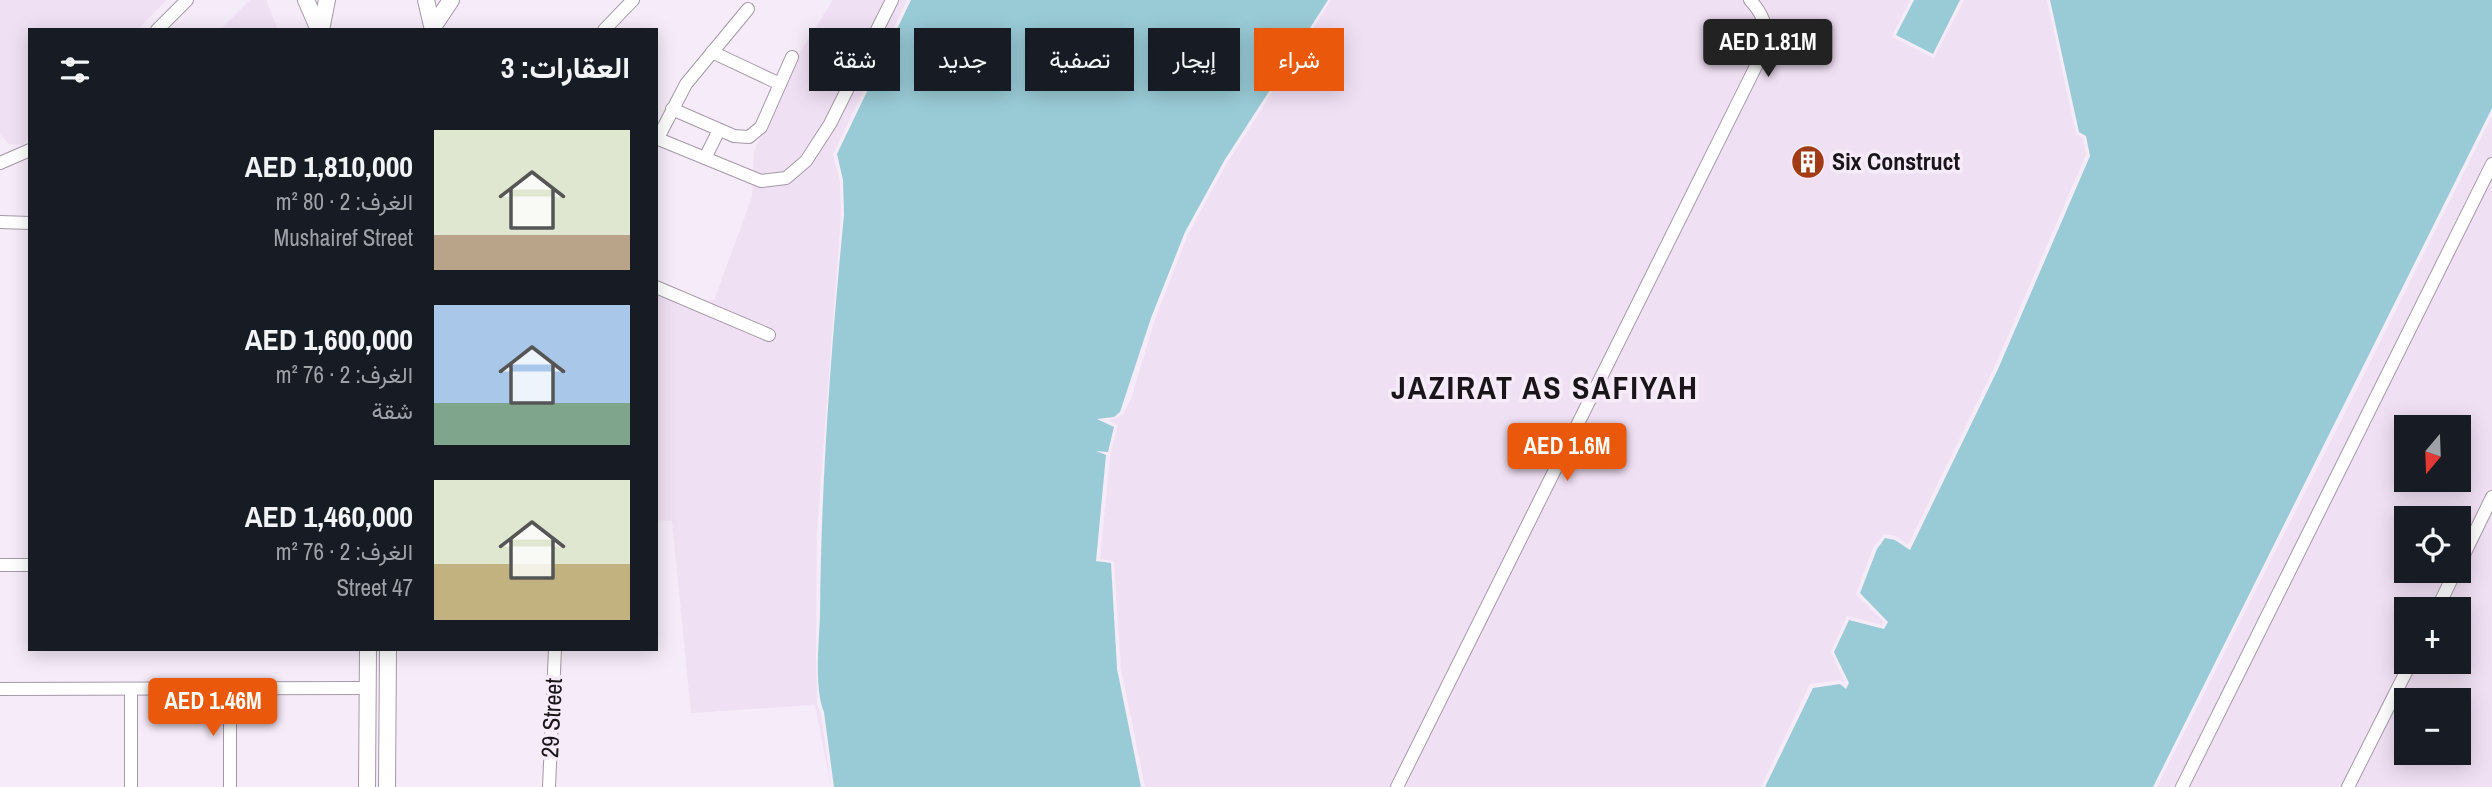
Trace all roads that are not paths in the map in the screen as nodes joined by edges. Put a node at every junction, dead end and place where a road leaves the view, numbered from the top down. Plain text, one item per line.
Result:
1 (187, 0) edge
2 (306, 0) edge
3 (327, 0) edge
4 (426, 0) edge
5 (451, 0) edge
6 (634, 0) edge
7 (892, 0) edge
8 (1750, 0) edge
9 (748, 9) dead end
10 (159, 28) edge
11 (319, 28) edge
12 (320, 28) edge
13 (433, 28) edge
14 (434, 28) edge
15 (606, 28) edge
16 (712, 52) junction
17 (792, 57) dead end
18 (780, 83) junction
19 (672, 109) junction
20 (719, 130) junction
21 (658, 136) edge
22 (658, 138) edge
23 (28, 151) edge
24 (705, 158) junction
25 (0, 163) edge
26 (2492, 164) edge
27 (28, 223) edge
28 (2, 224) edge
29 (658, 288) edge
30 (769, 335) dead end
31 (2492, 497) edge
32 (2471, 540) edge
33 (0, 565) edge
34 (28, 565) edge
35 (368, 651) edge
36 (388, 651) edge
37 (555, 651) edge
38 (2405, 674) edge
39 (368, 688) junction
40 (131, 689) junction
41 (230, 689) junction
42 (0, 690) edge
43 (131, 787) edge
44 (230, 787) edge
45 (367, 787) edge
46 (387, 787) edge
47 (549, 787) edge
48 (1397, 787) edge
49 (2182, 787) edge
50 (2348, 787) edge

1 - 10 street
2 - 11 main road
3 - 12 main road
4 - 13 main road
5 - 14 main road
6 - 15 street
7 - 24 street
8 - 48 street
9 - 16 street
16 - 18 street
16 - 19 street
17 - 18 street
18 - 20 street
19 - 20 street
19 - 21 street
20 - 24 street
22 - 24 street
23 - 25 street
26 - 49 street
27 - 28 street
29 - 30 street
31 - 32 street
33 - 34 street
35 - 39 main road
36 - 46 main road
37 - 47 street, 29 Street
38 - 50 street
39 - 41 street
39 - 45 main road
40 - 41 street
40 - 42 street
40 - 43 street
41 - 44 street

